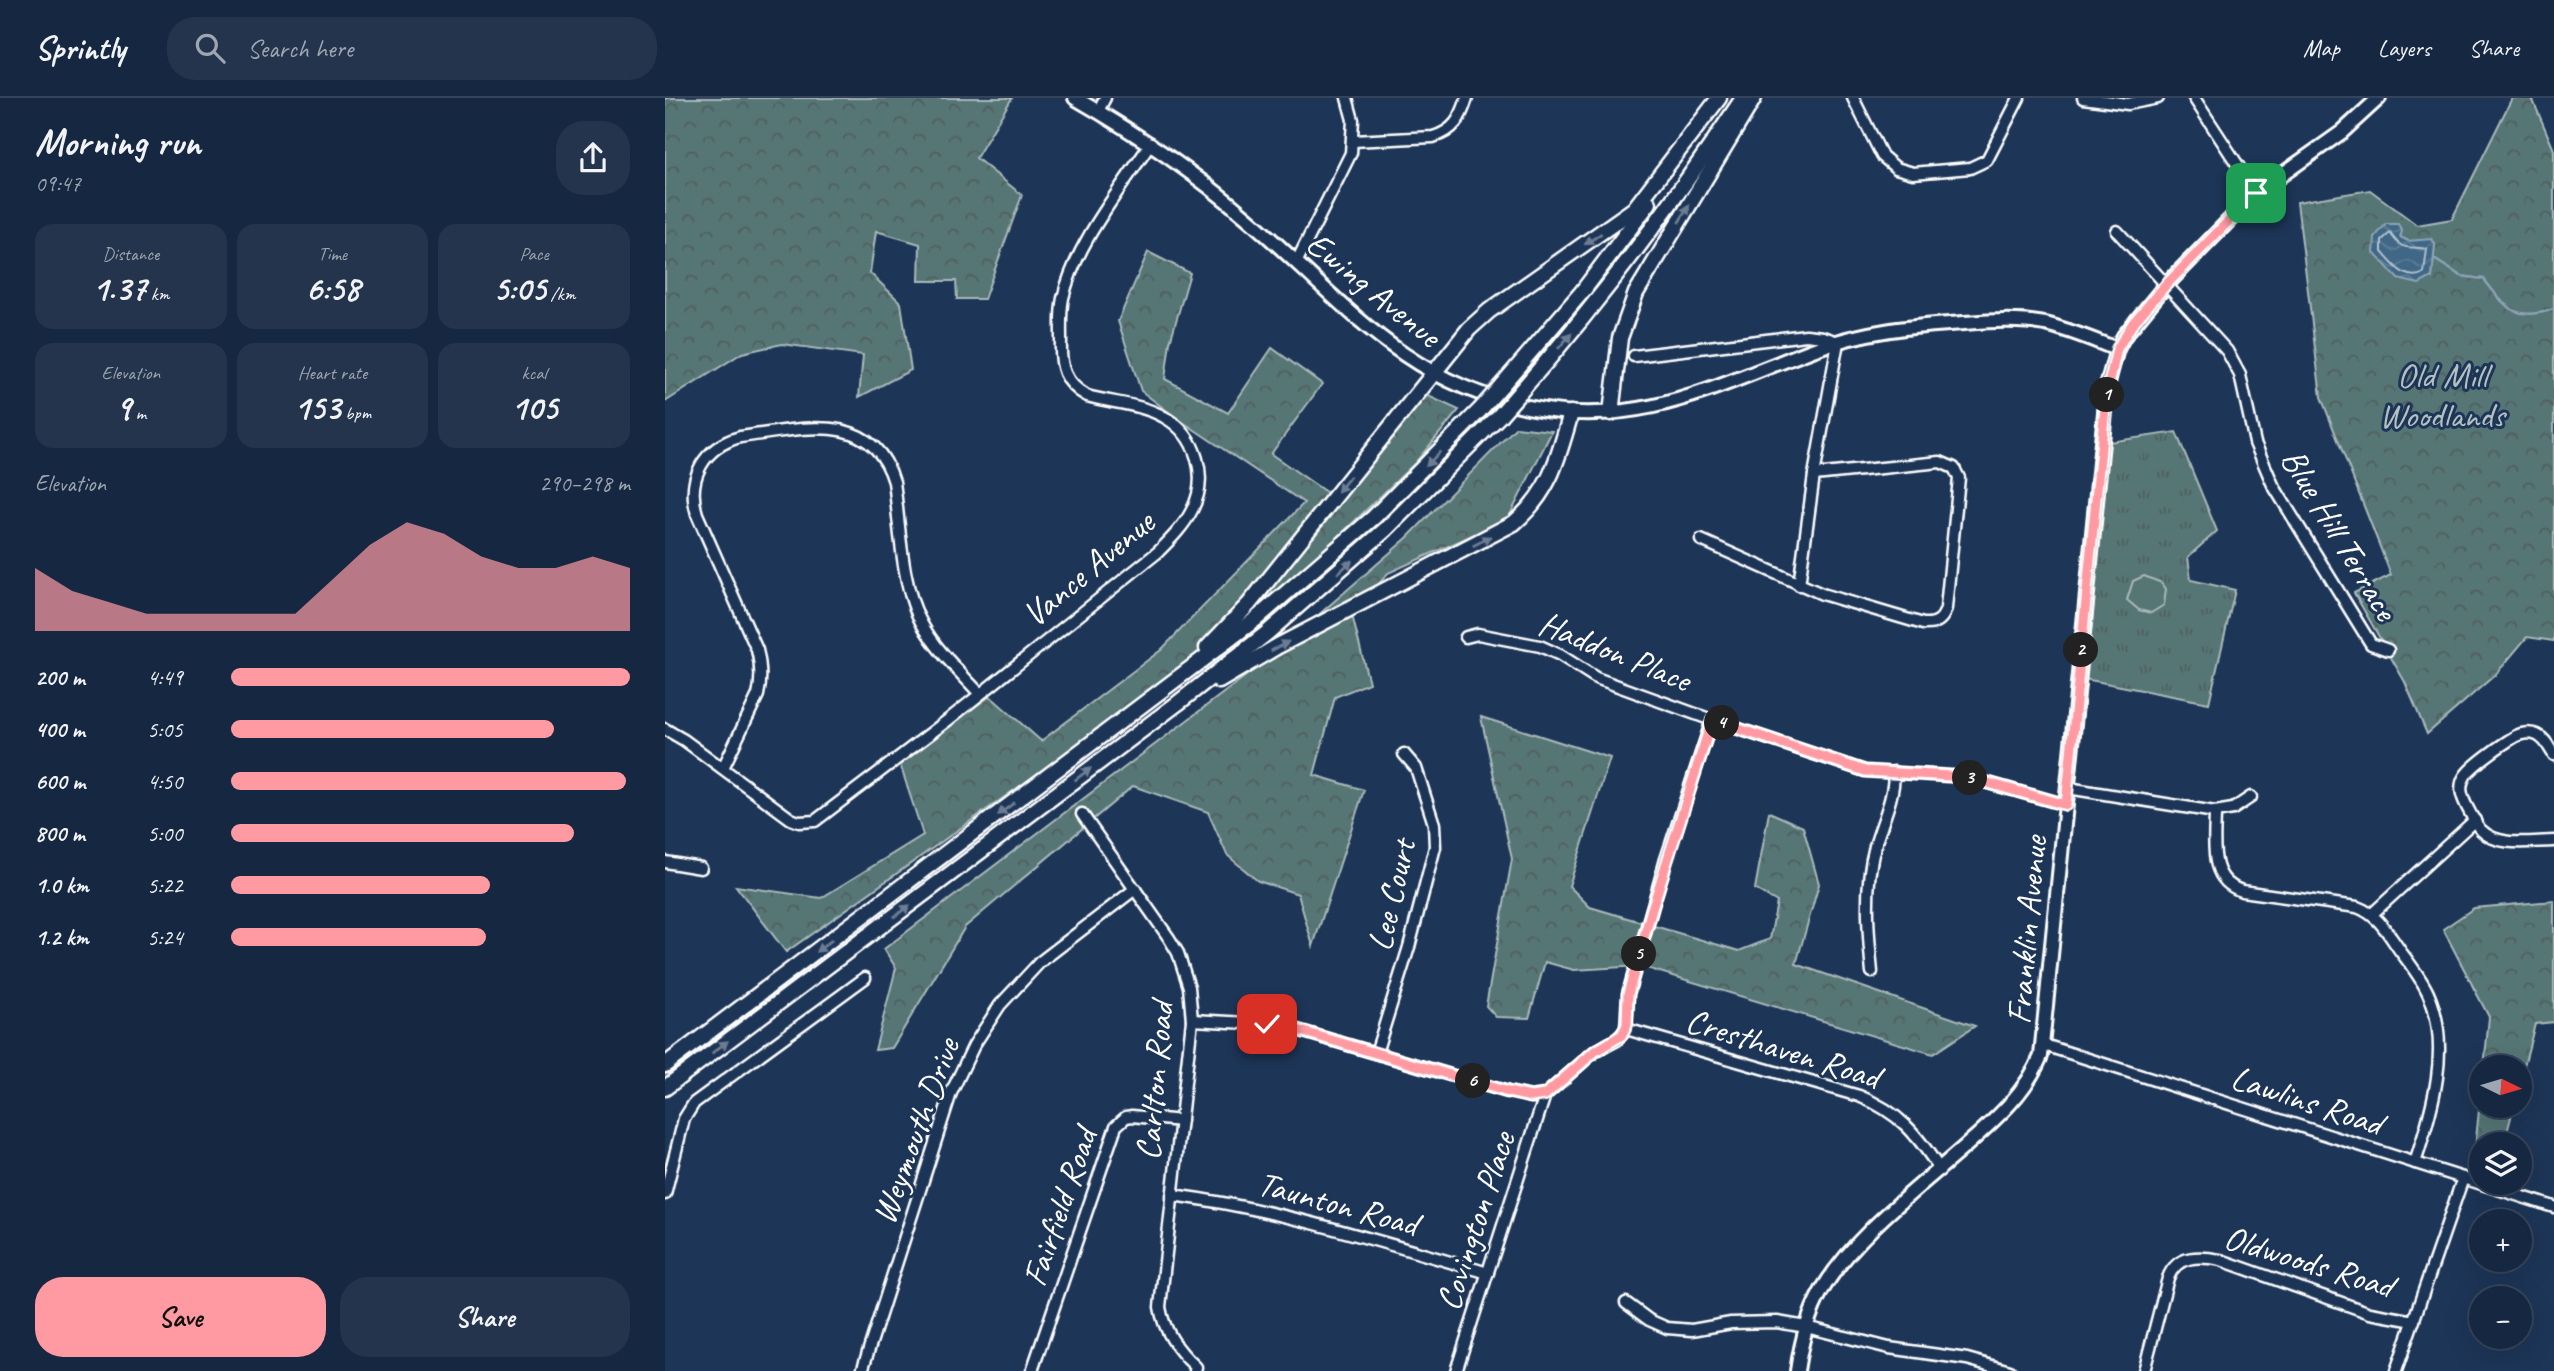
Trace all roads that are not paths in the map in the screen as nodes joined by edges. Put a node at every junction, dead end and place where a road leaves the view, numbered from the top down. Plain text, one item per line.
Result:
1 (1075, 98) edge
2 (1105, 98) edge
3 (1347, 98) edge
4 (1467, 98) edge
5 (1720, 98) edge
6 (1743, 98) edge
7 (1754, 98) edge
8 (1853, 98) edge
9 (2019, 98) edge
10 (2083, 98) edge
11 (2158, 98) edge
12 (2194, 98) edge
13 (2379, 98) edge
14 (1098, 111) junction
15 (1353, 141) junction
16 (1151, 143) junction
17 (2256, 193) junction
18 (2117, 231) dead end
19 (1296, 262) junction
20 (2165, 286) junction
21 (1838, 342) junction
22 (2117, 349) junction
23 (1635, 356) dead end
24 (1433, 373) junction
25 (1571, 413) junction
26 (1611, 413) junction
27 (1814, 475) junction
28 (1701, 540) dead end
29 (1799, 585) junction
30 (1466, 637) dead end
31 (2388, 650) dead end
32 (980, 694) junction
33 (1158, 695) junction
34 (1178, 703) junction
35 (1712, 720) junction
36 (665, 729) edge
37 (1404, 754) dead end
38 (2554, 755) edge
39 (723, 768) junction
40 (1894, 772) junction
41 (2068, 788) junction
42 (2251, 797) dead end
43 (2066, 805) junction
44 (2215, 812) junction
45 (1082, 814) dead end
46 (2475, 820) junction
47 (2554, 841) edge
48 (665, 862) edge
49 (701, 868) dead end
50 (1135, 889) junction
51 (2372, 914) junction
52 (1873, 972) dead end
53 (865, 978) dead end
54 (1192, 1020) junction
55 (1626, 1029) junction
56 (2044, 1045) junction
57 (1376, 1053) junction
58 (665, 1065) edge
59 (665, 1088) edge
60 (1545, 1095) junction
61 (1181, 1121) junction
62 (2415, 1163) junction
63 (1940, 1170) junction
64 (2463, 1178) junction
65 (665, 1194) edge
66 (1172, 1195) junction
67 (2554, 1207) edge
68 (1488, 1273) junction
69 (1626, 1303) dead end
70 (2414, 1321) junction
71 (1807, 1326) junction
72 (1198, 1370) edge
73 (862, 1371) edge
74 (1032, 1371) edge
75 (1456, 1371) edge
76 (1797, 1371) edge
77 (2010, 1371) edge
78 (2144, 1371) edge
79 (2396, 1371) edge

1 - 14 main road, Ewing Avenue
2 - 14 street
3 - 15 street
4 - 15 street
5 -> 24 highway
5 -> 33 highway, bridge
34 -> 6 highway, bridge
26 -> 7 highway
8 - 9 street
10 - 11 street
12 - 17 street
13 - 17 main road, Franklin Avenue
14 - 16 main road, Ewing Avenue
15 - 19 street
16 - 19 main road, Ewing Avenue
16 - 32 street, Vance Avenue
17 - 20 main road, Franklin Avenue
18 - 20 street, Blue Hill Terrace
19 - 24 main road, Ewing Avenue
20 - 22 main road, Franklin Avenue
20 - 31 street, Blue Hill Terrace
21 - 22 main road, Ewing Avenue
21 - 23 street, Ewing Avenue
21 - 26 main road, Ewing Avenue
21 - 27 street
22 - 41 main road, Franklin Avenue
24 - 25 main road, Ewing Avenue
24 -> 33 highway
25 - 26 main road, Ewing Avenue
34 -> 25 highway
27 - 29 street
27 - 29 street
28 - 29 street
30 - 35 street, Haddon Place
32 - 39 street, Vance Avenue
32 - 39 street
33 -> 58 highway
59 -> 34 highway
35 - 40 street, Haddon Place
35 - 55 street
36 - 39 street, Vance Avenue
37 - 57 street, Lee Court
38 - 46 street
40 - 43 street, Haddon Place
40 - 52 street
41 - 43 main road, Franklin Avenue
41 - 44 street
42 - 44 street
43 - 56 main road, Franklin Avenue
44 - 51 street
45 - 50 street, Carlton Road
46 - 47 street
46 - 51 street
48 - 49 street
50 - 54 street, Carlton Road
50 - 73 street, Weymouth Drive
51 - 62 street
53 - 65 street
54 - 57 street
54 - 61 street, Carlton Road
55 - 60 street, Covington Place
55 - 63 street, Cresthaven Road
56 - 62 street, Lawlins Road
56 - 63 main road, Franklin Avenue
57 - 60 street
60 - 68 street, Covington Place
61 - 66 street, Carlton Road
61 - 74 street, Fairfield Road
62 - 64 street, Lawlins Road
63 - 71 main road, Franklin Avenue
64 - 67 street, Lawlins Road
64 - 70 street
66 - 68 street, Taunton Road
66 - 72 street, Carlton Road
68 - 75 street, Covington Place
69 - 71 street
70 - 78 street, Oldwoods Road
70 - 79 street
71 - 76 main road, Franklin Avenue
71 - 77 street

